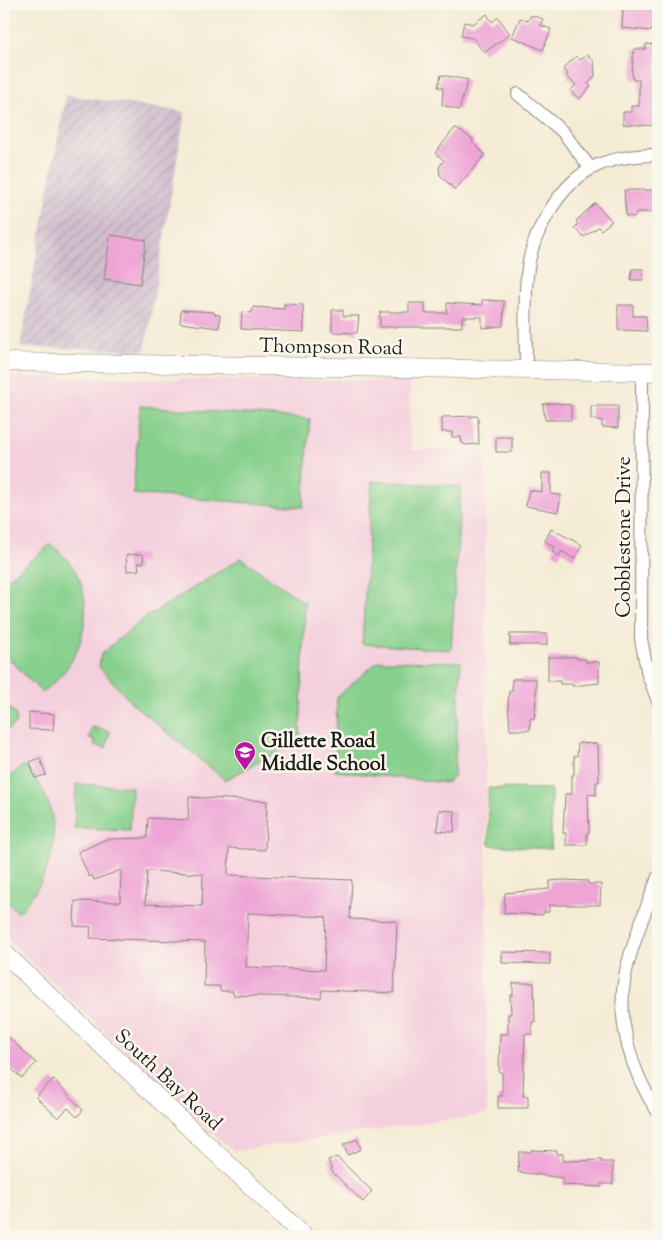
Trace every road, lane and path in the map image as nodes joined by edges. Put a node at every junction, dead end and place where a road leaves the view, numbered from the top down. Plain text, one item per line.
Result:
1 (518, 94) dead end
2 (658, 155) edge
3 (591, 169) junction
4 (4, 362) edge
5 (526, 370) junction
6 (650, 372) edge
7 (658, 700) edge
8 (658, 877) edge
9 (4, 953) edge
10 (658, 1112) edge
11 (304, 1236) edge

1 - 3 street
2 - 3 street
3 - 5 street
4 - 5 street, Thompson Road
5 - 6 street, Thompson Road
6 - 7 street, Cobblestone Drive
8 - 10 street
9 - 11 street, South Bay Road

